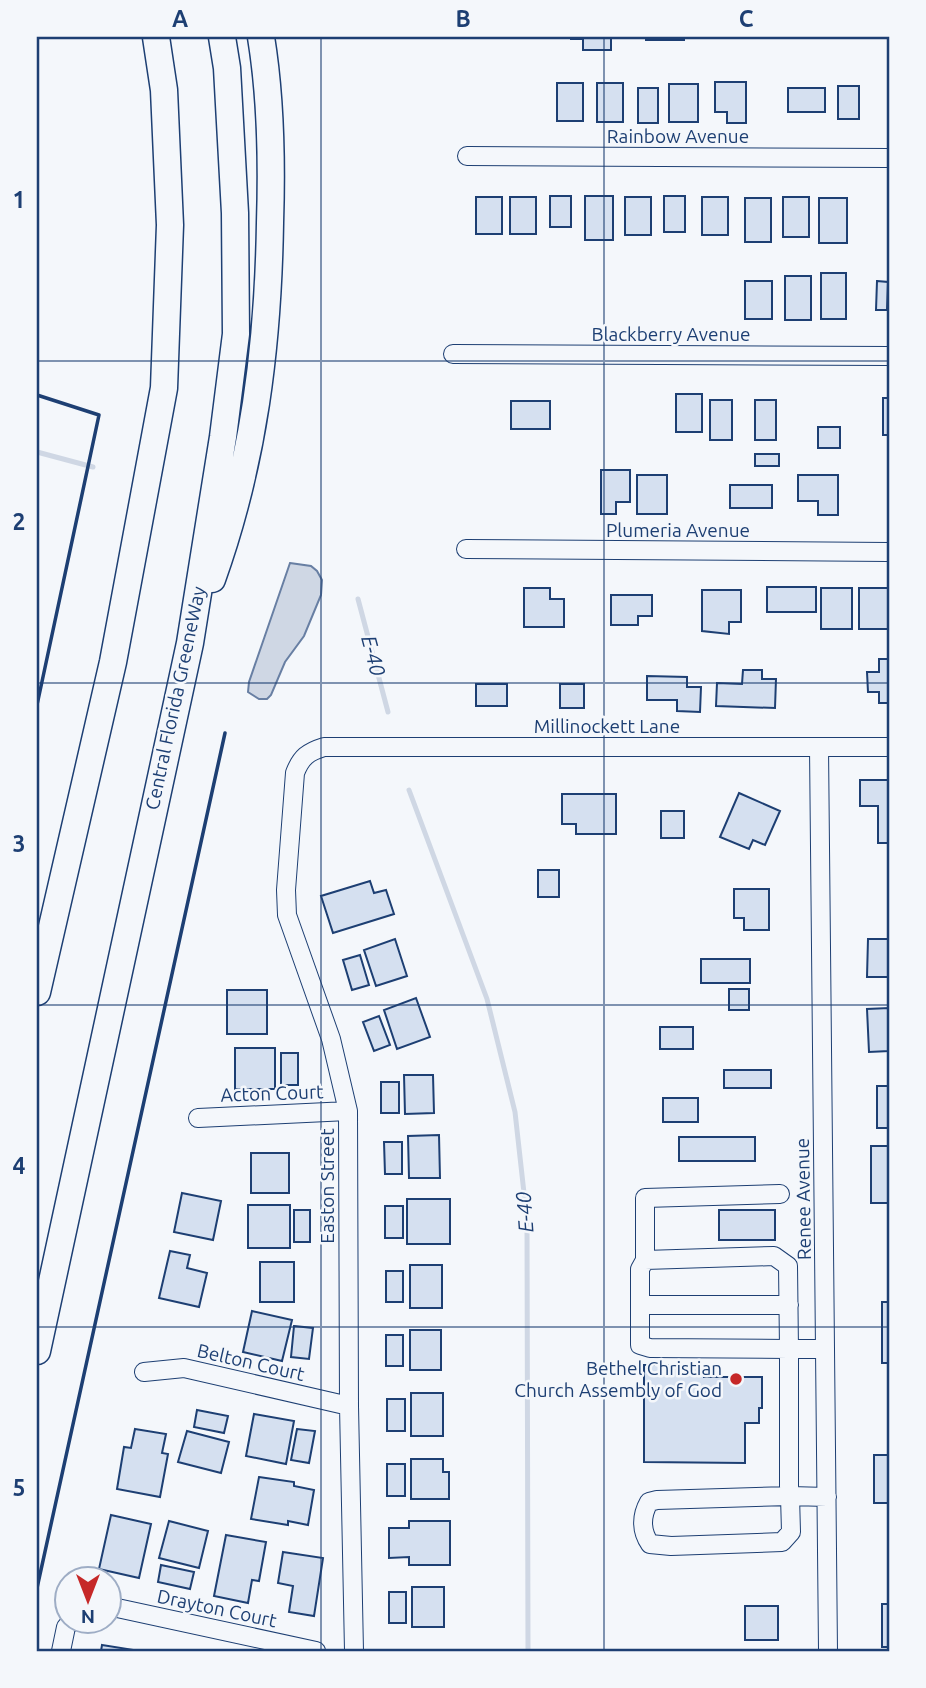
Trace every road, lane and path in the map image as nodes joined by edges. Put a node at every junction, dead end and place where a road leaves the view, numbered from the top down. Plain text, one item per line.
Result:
1 (156, 37) edge
2 (222, 37) edge
3 (261, 37) edge
4 (467, 156) dead end
5 (889, 158) edge
6 (453, 354) dead end
7 (889, 356) edge
8 (466, 549) dead end
9 (889, 552) edge
10 (190, 643) junction
11 (324, 747) joint
12 (819, 747) junction
13 (889, 747) edge
14 (37, 992) edge
15 (348, 1111) junction
16 (198, 1118) dead end
17 (780, 1194) dead end
18 (645, 1259) junction
19 (640, 1305) junction
20 (789, 1305) junction
21 (789, 1349) junction
22 (825, 1349) junction
23 (37, 1351) edge
24 (144, 1372) dead end
25 (349, 1405) junction
26 (790, 1496) junction
27 (827, 1497) junction
28 (122, 1609) edge
29 (316, 1651) edge
30 (354, 1651) edge
31 (828, 1651) edge

1 - 14 highway
2 - 10 highway, Central Florida GreeneWay
3 - 10 highway
4 - 5 street, Rainbow Avenue
6 - 7 street, Blackberry Avenue
8 - 9 street, Plumeria Avenue
10 - 23 highway, Central Florida GreeneWay
11 - 12 street, Millinockett Lane
11 - 15 street, Easton Street
12 - 13 street, Millinockett Lane
12 - 22 street, Renee Avenue
15 - 16 street, Acton Court
15 - 25 street, Easton Street
17 - 18 street
18 - 19 street
18 - 20 street
19 - 20 street
19 - 21 street
20 - 21 street
21 - 22 street
21 - 26 street
22 - 27 street, Renee Avenue
24 - 25 street, Belton Court
25 - 30 street, Easton Street
26 - 26 street
26 - 27 street
27 - 31 street, Renee Avenue
28 - 29 street, Drayton Court

